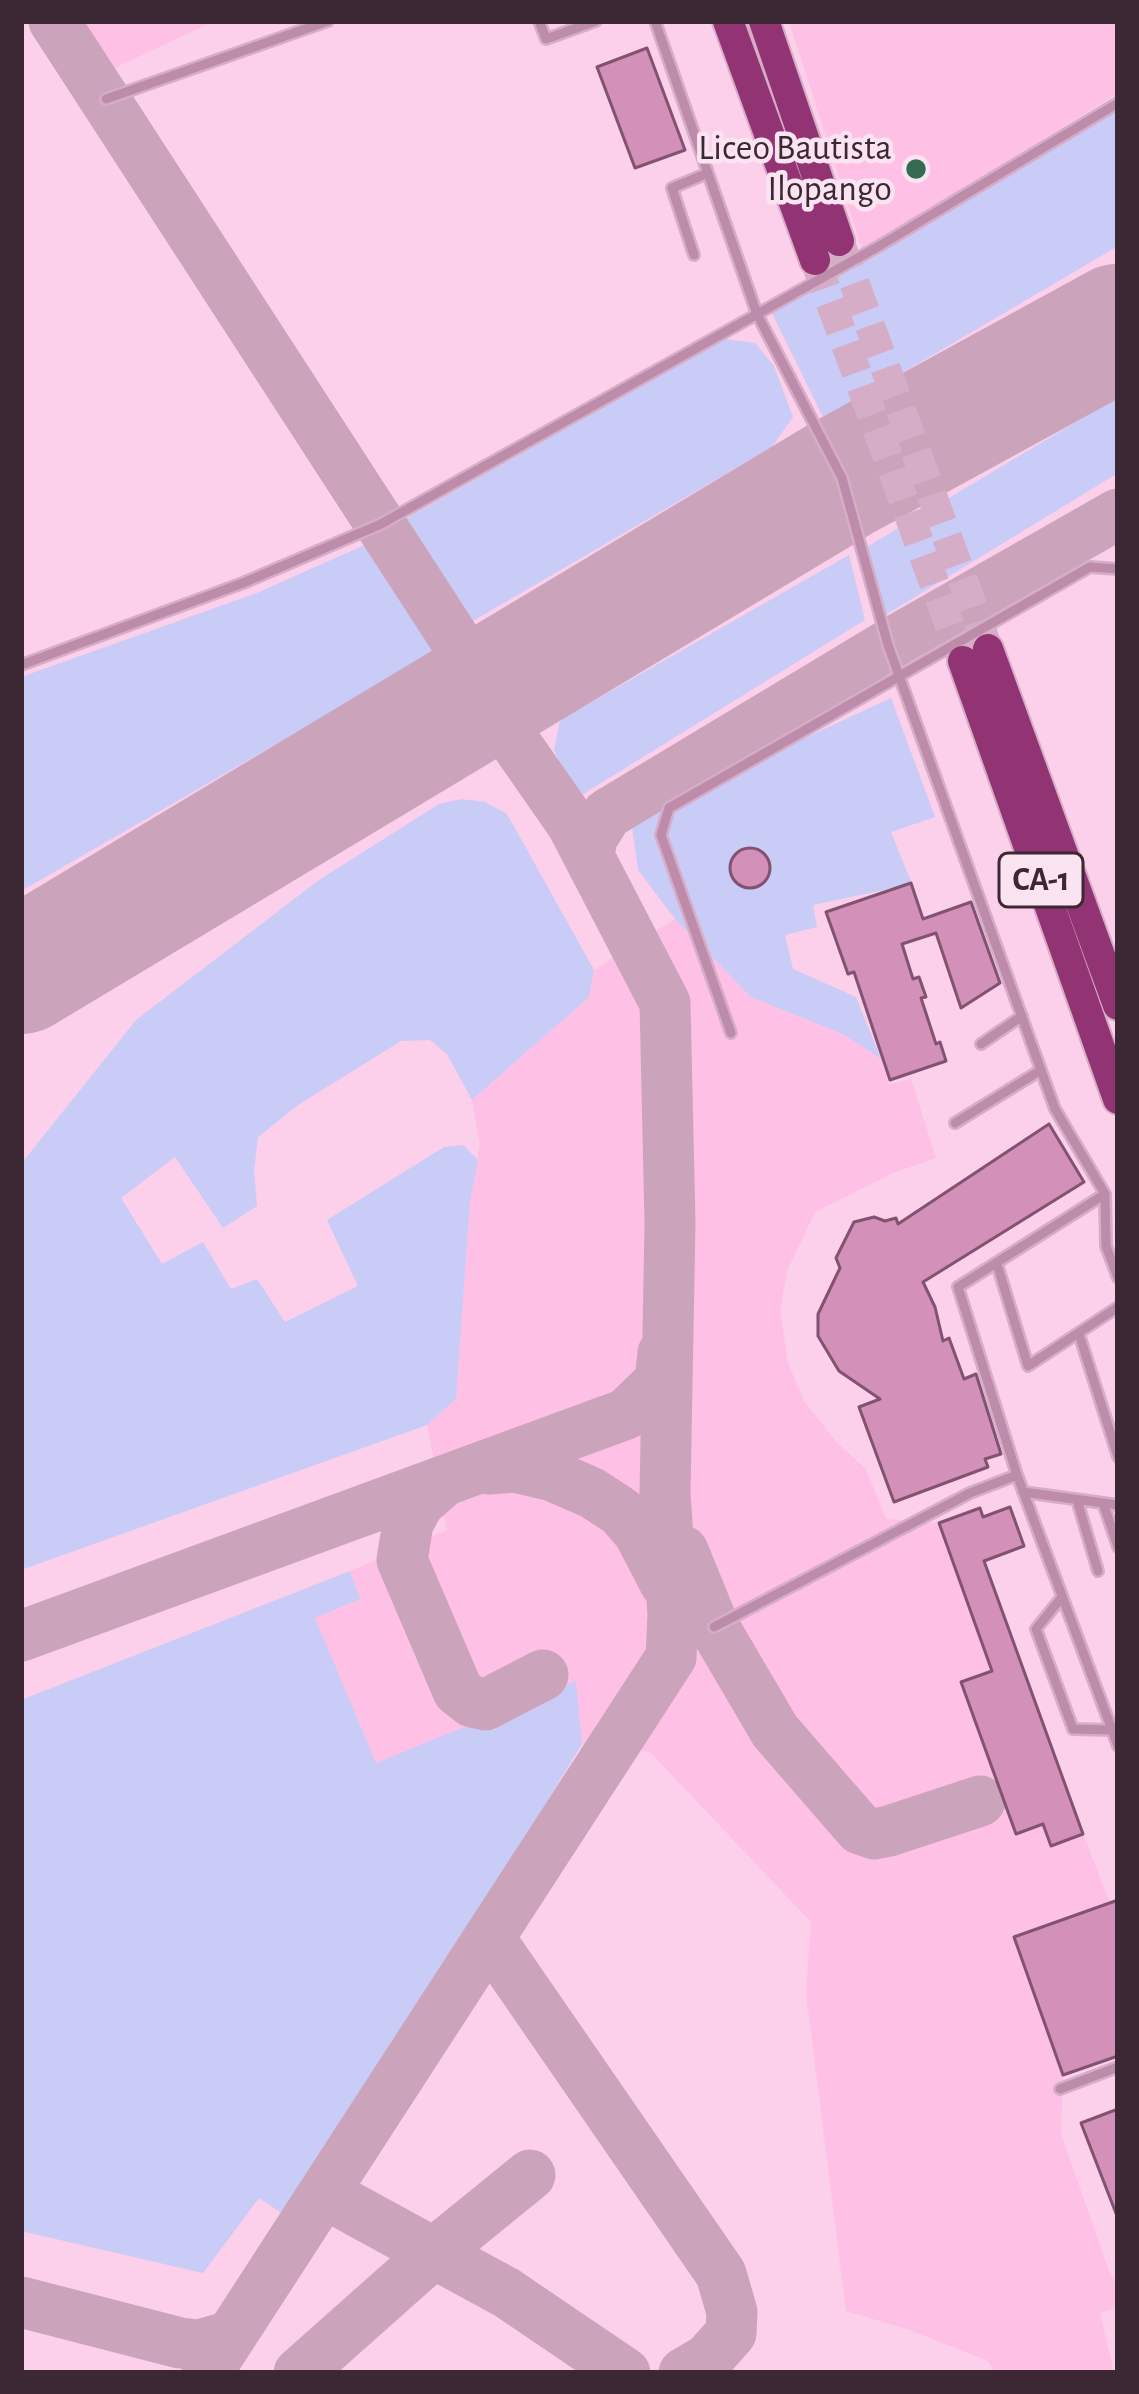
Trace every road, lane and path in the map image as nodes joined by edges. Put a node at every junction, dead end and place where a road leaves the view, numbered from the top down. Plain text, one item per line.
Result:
1 (328, 21) edge
2 (539, 21) edge
3 (596, 21) edge
4 (655, 21) edge
5 (728, 21) edge
6 (764, 21) edge
7 (106, 99) dead end
8 (1118, 103) edge
9 (708, 173) junction
10 (694, 255) dead end
11 (757, 314) junction
12 (1118, 569) edge
13 (21, 665) edge
14 (901, 679) junction
15 (1118, 1005) edge
16 (1022, 1016) junction
17 (731, 1033) dead end
18 (981, 1045) dead end
19 (1041, 1070) junction
20 (1118, 1099) edge
21 (955, 1123) dead end
22 (1105, 1194) junction
23 (997, 1264) junction
24 (1118, 1278) edge
25 (1118, 1307) edge
26 (1078, 1334) junction
27 (1118, 1456) edge
28 (1017, 1475) junction
29 (1023, 1492) junction
30 (1077, 1500) junction
31 (1103, 1503) junction
32 (1118, 1505) edge
33 (1118, 1547) edge
34 (1098, 1571) dead end
35 (1062, 1597) junction
36 (714, 1627) dead end
37 (1112, 1730) junction
38 (1118, 1746) edge
39 (1118, 2067) edge
40 (1060, 2089) dead end

1 - 7 lane
2 - 3 lane
4 - 9 lane
5 - 6 highway
8 - 11 lane
9 - 10 lane
9 - 11 lane
11 - 13 lane
11 - 14 lane
12 - 14 lane
14 - 16 lane
14 - 17 lane
15 - 20 highway, CA-1
16 - 18 lane
16 - 19 lane
19 - 21 lane
19 - 22 lane
22 - 23 lane
22 - 24 lane
23 - 26 lane
23 - 28 lane
25 - 26 lane
26 - 27 lane
28 - 29 lane
28 - 36 lane
29 - 30 lane
29 - 35 lane
30 - 31 lane
30 - 34 lane
31 - 32 lane
31 - 33 lane
35 - 37 lane
35 - 37 lane
37 - 38 lane
39 - 40 lane

